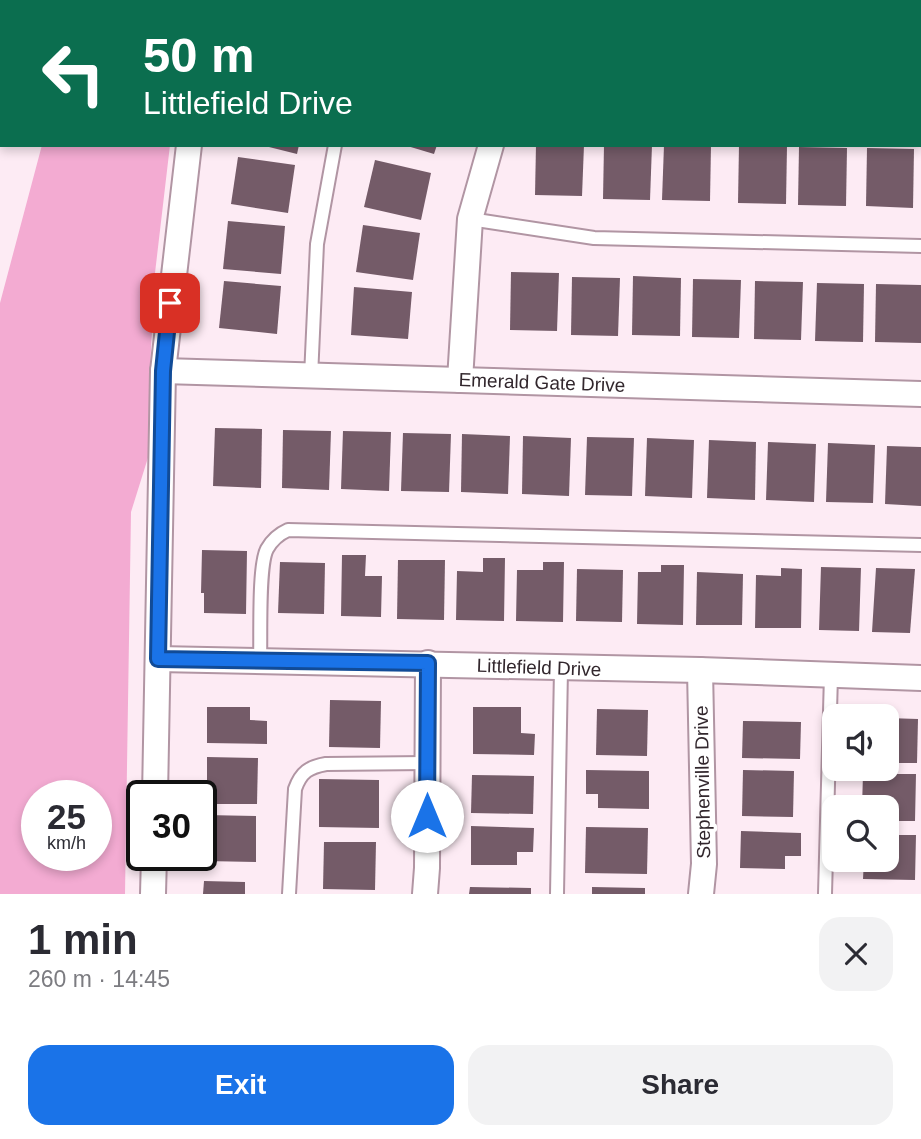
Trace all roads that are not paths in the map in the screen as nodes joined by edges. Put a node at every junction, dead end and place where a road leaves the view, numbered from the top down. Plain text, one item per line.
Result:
1 (189, 147) edge
2 (335, 147) edge
3 (490, 147) edge
4 (470, 219) junction
5 (921, 246) edge
6 (163, 371) junction
7 (310, 377) junction
8 (460, 380) junction
9 (921, 394) edge
10 (921, 545) edge
11 (158, 659) junction
12 (260, 661) junction
13 (428, 663) junction
14 (561, 669) junction
15 (700, 670) junction
16 (831, 675) junction
17 (921, 678) edge
18 (427, 763) junction
19 (155, 780) edge
20 (154, 871) edge
21 (153, 894) edge
22 (289, 894) edge
23 (425, 894) edge
24 (557, 894) edge
25 (701, 894) edge
26 (825, 894) edge

1 - 6 street
2 - 7 lane
3 - 4 street
4 - 5 lane
4 - 8 street
6 - 7 street, Emerald Gate Drive
6 - 11 street
7 - 8 street, Emerald Gate Drive
8 - 9 street, Emerald Gate Drive
10 - 12 lane
11 - 12 street, Littlefield Drive
11 - 19 street
12 - 13 street, Littlefield Drive
13 - 14 street, Littlefield Drive
13 - 18 street
14 - 15 street, Littlefield Drive
14 - 24 lane
15 - 16 street, Littlefield Drive
15 - 25 street, Stephenville Drive
16 - 17 street, Littlefield Drive
16 - 26 lane
18 - 22 lane
18 - 23 street
20 - 21 street

